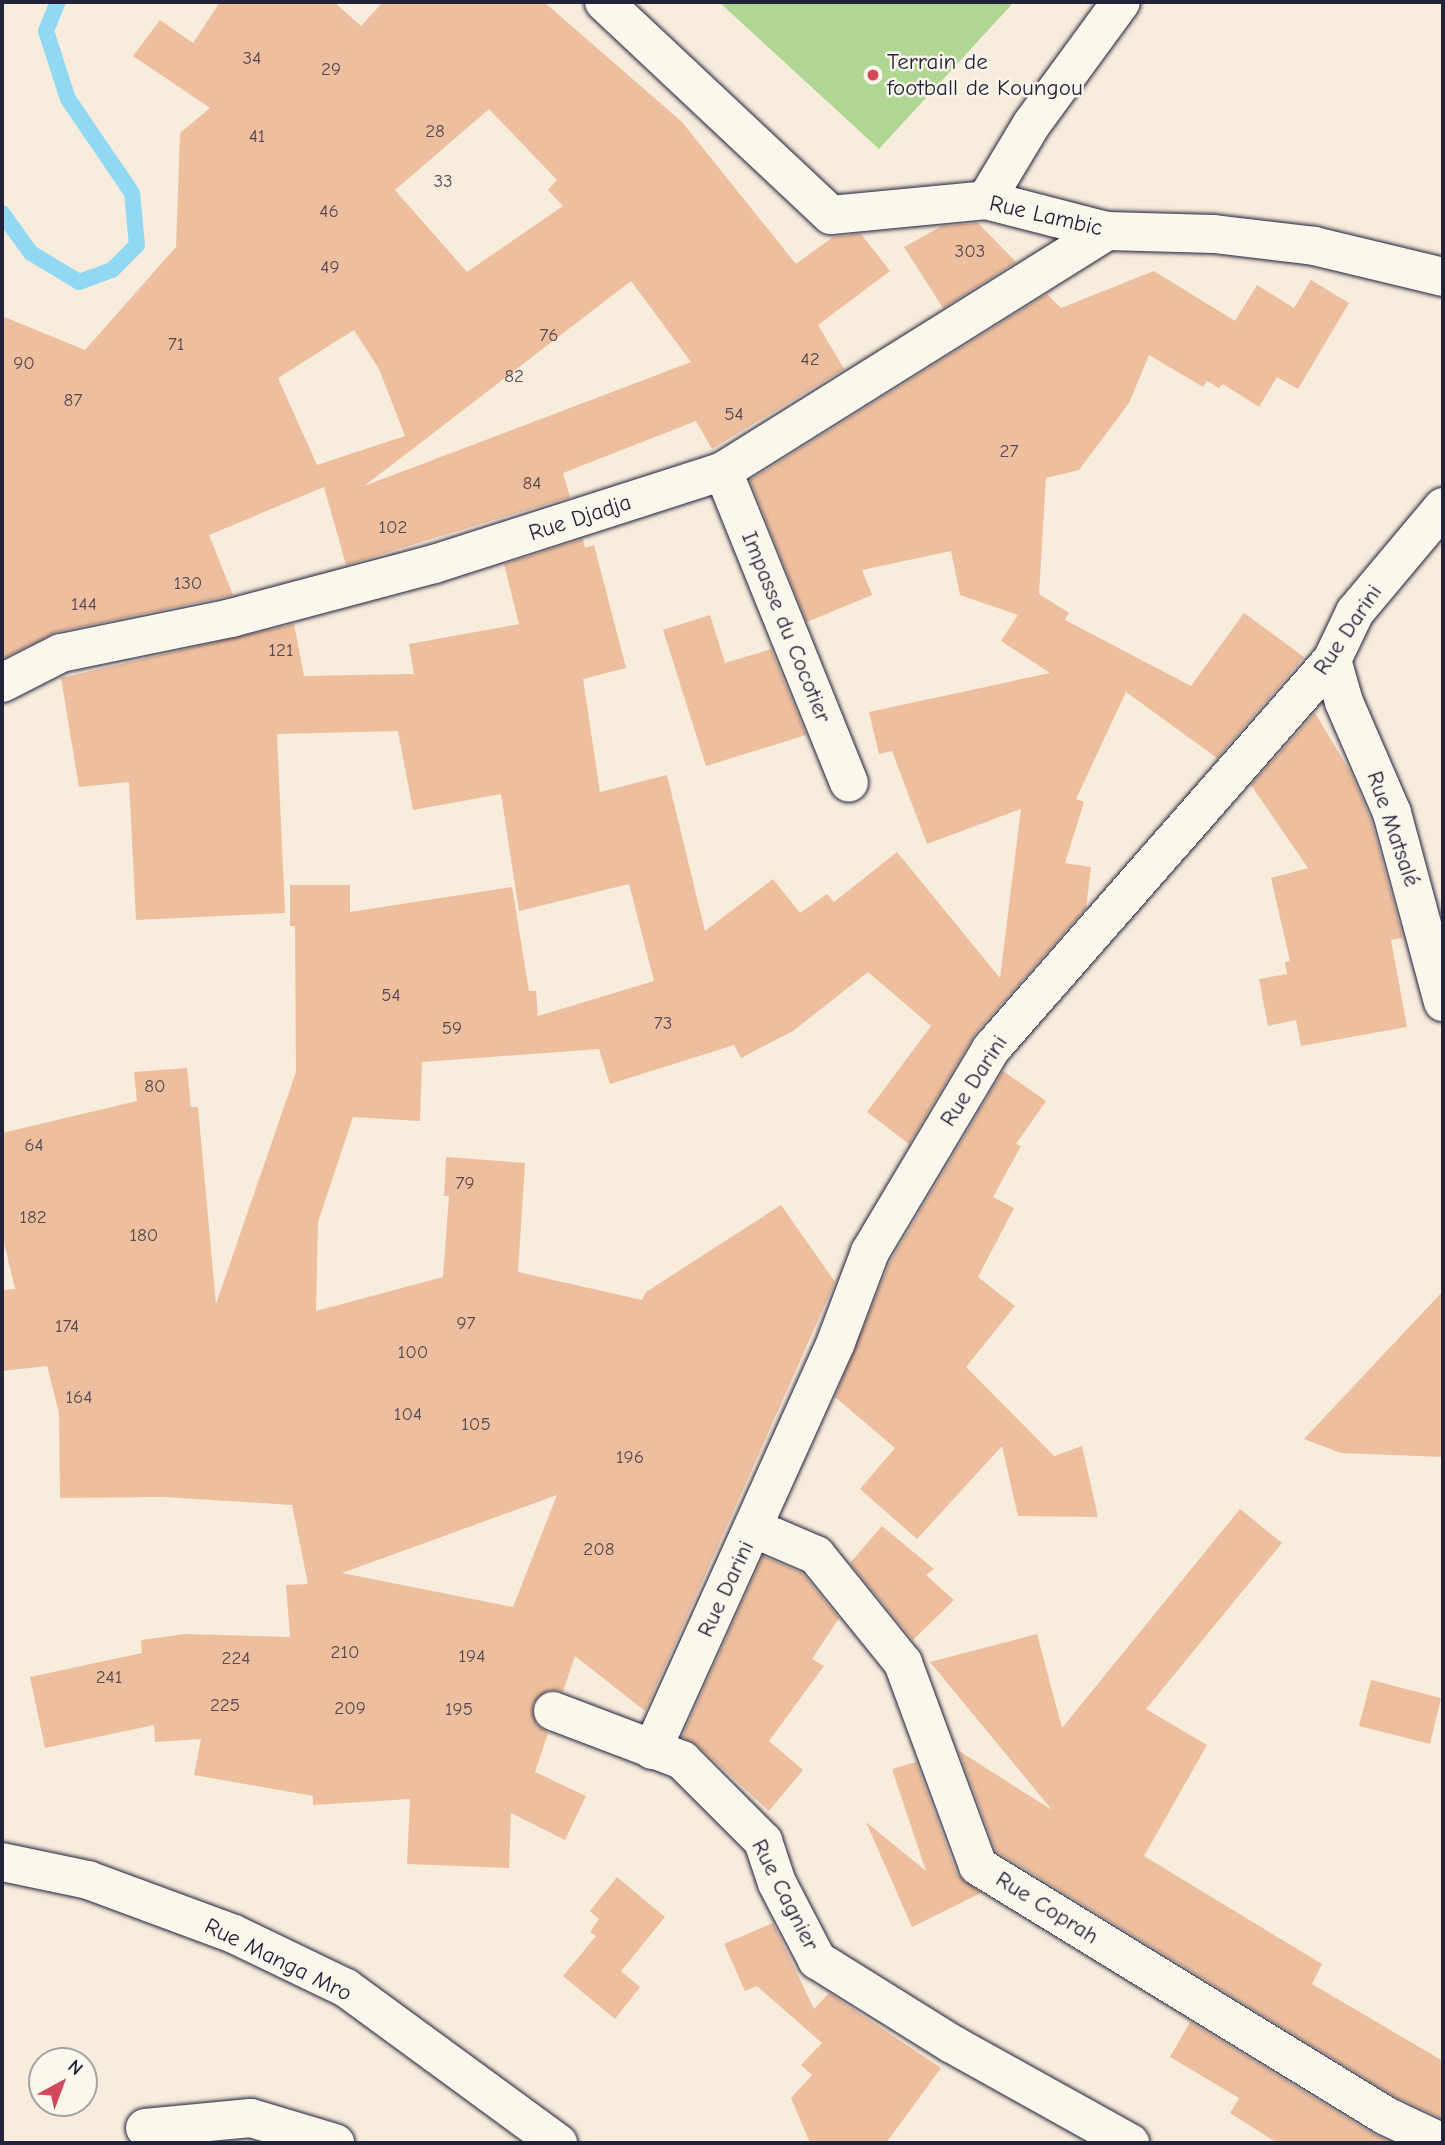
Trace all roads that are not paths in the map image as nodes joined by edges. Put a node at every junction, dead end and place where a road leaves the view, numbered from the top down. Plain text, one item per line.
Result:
1 (604, 2) edge
2 (1121, 2) edge
3 (986, 200) junction
4 (1107, 231) junction
5 (1443, 277) edge
6 (723, 471) junction
7 (1443, 507) edge
8 (1332, 660) junction
9 (2, 683) edge
10 (849, 783) dead end
11 (1443, 1002) edge
12 (753, 1528) junction
13 (553, 1711) dead end
14 (652, 1750) junction
15 (2, 1862) edge
16 (145, 2128) dead end
17 (335, 2143) edge
18 (558, 2143) edge
19 (1130, 2143) edge
20 (1443, 2143) edge

1 - 3 street, Rue Lambic
2 - 3 street
3 - 4 street, Rue Lambic
4 - 5 street, Rue Lambic
4 - 6 street, Rue Djadja
6 - 9 street, Rue Djadja
6 - 10 street, Impasse du Cocotier
7 - 8 street, Rue Darini
8 - 11 street, Rue Matsalé
8 - 12 street, Rue Darini
12 - 14 street, Rue Darini
12 - 20 street, Rue Coprah
13 - 14 street, Rue Cagnier
14 - 19 street, Rue Cagnier
15 - 18 street, Rue Manga Mro
16 - 17 street

